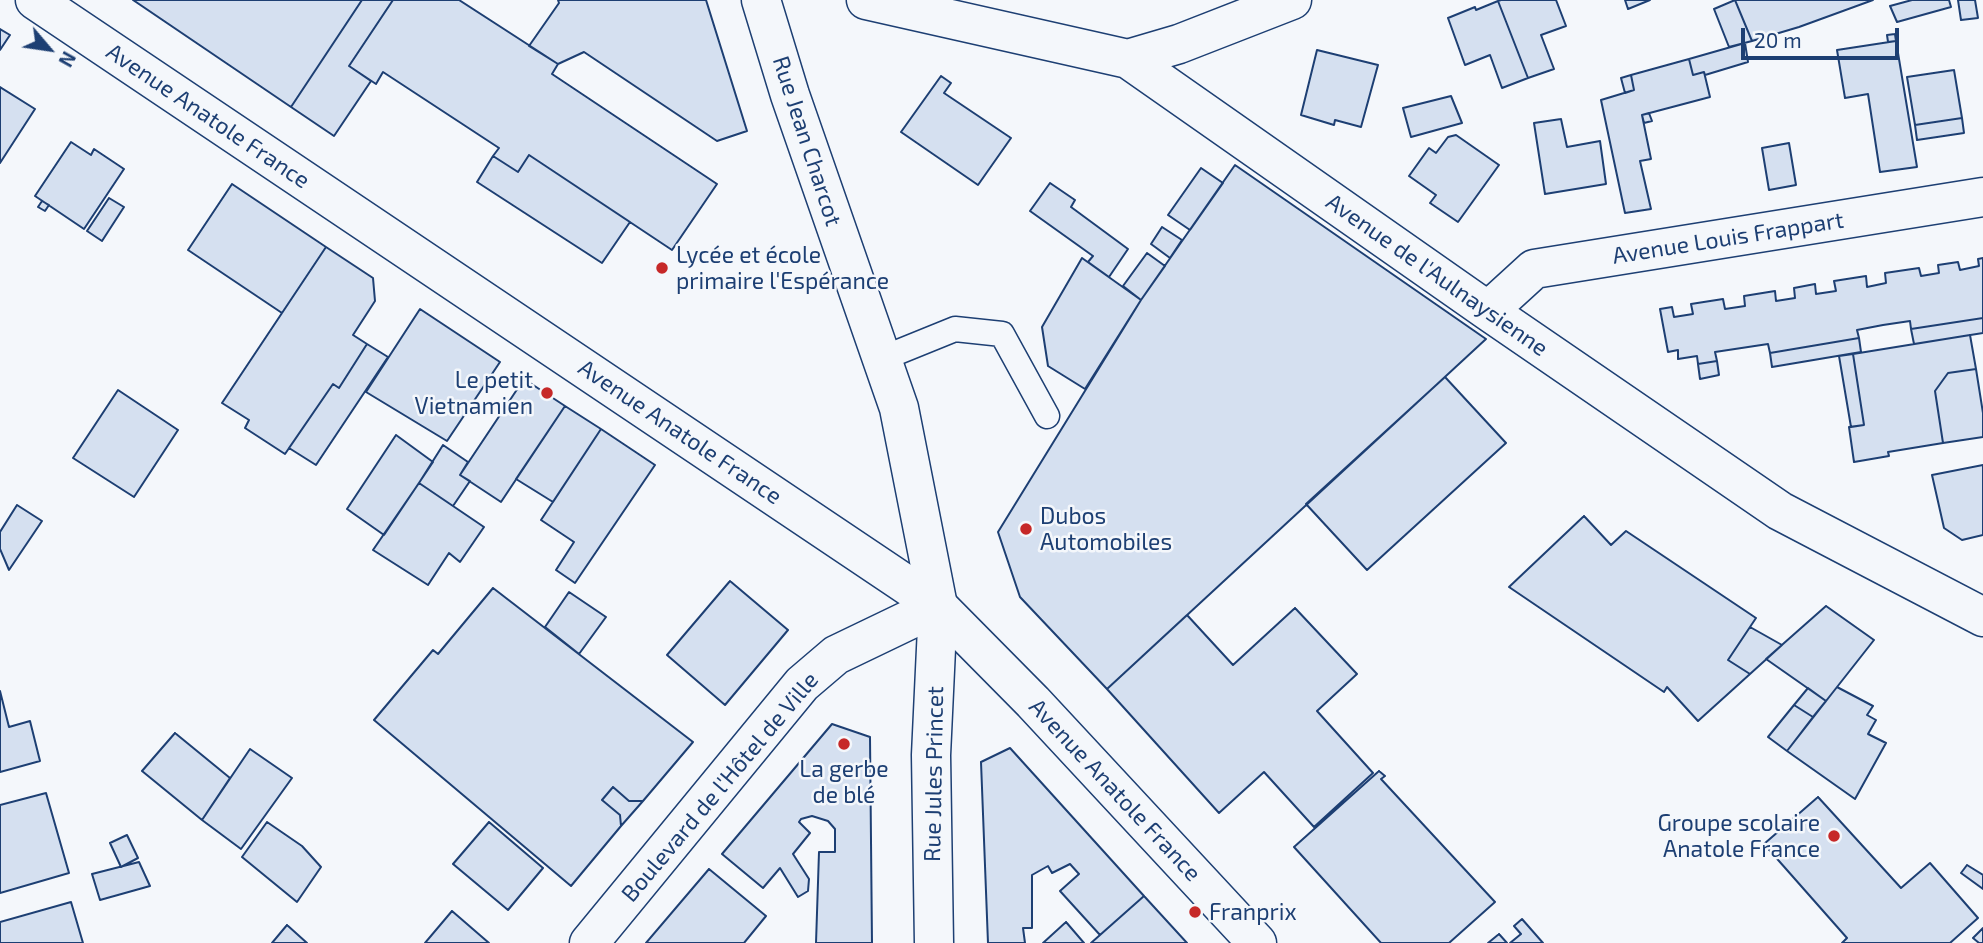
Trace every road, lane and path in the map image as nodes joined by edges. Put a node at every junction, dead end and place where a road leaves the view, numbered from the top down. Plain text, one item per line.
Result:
1 (35, 0) edge
2 (761, 0) edge
3 (866, 0) edge
4 (1292, 0) edge
5 (1128, 59) junction
6 (1983, 197) edge
7 (1488, 311) junction
8 (881, 359) junction
9 (1047, 416) dead end
10 (938, 606) junction
11 (1983, 617) edge
12 (589, 943) edge
13 (934, 943) edge
14 (1257, 943) edge

1 - 10 street, Avenue Anatole France
2 - 8 street, Rue Jean Charcot
3 - 5 street, Avenue de l'Aulnaysienne
4 - 5 street
5 - 7 street, Avenue de l'Aulnaysienne
6 - 7 street, Avenue Louis Frappart
7 - 11 street, Avenue de l'Aulnaysienne
8 - 9 lane
8 - 10 street, Rue Jean Charcot
10 - 12 street, Boulevard de l'Hôtel de Ville
10 - 13 street, Rue Jules Princet
10 - 14 street, Avenue Anatole France

